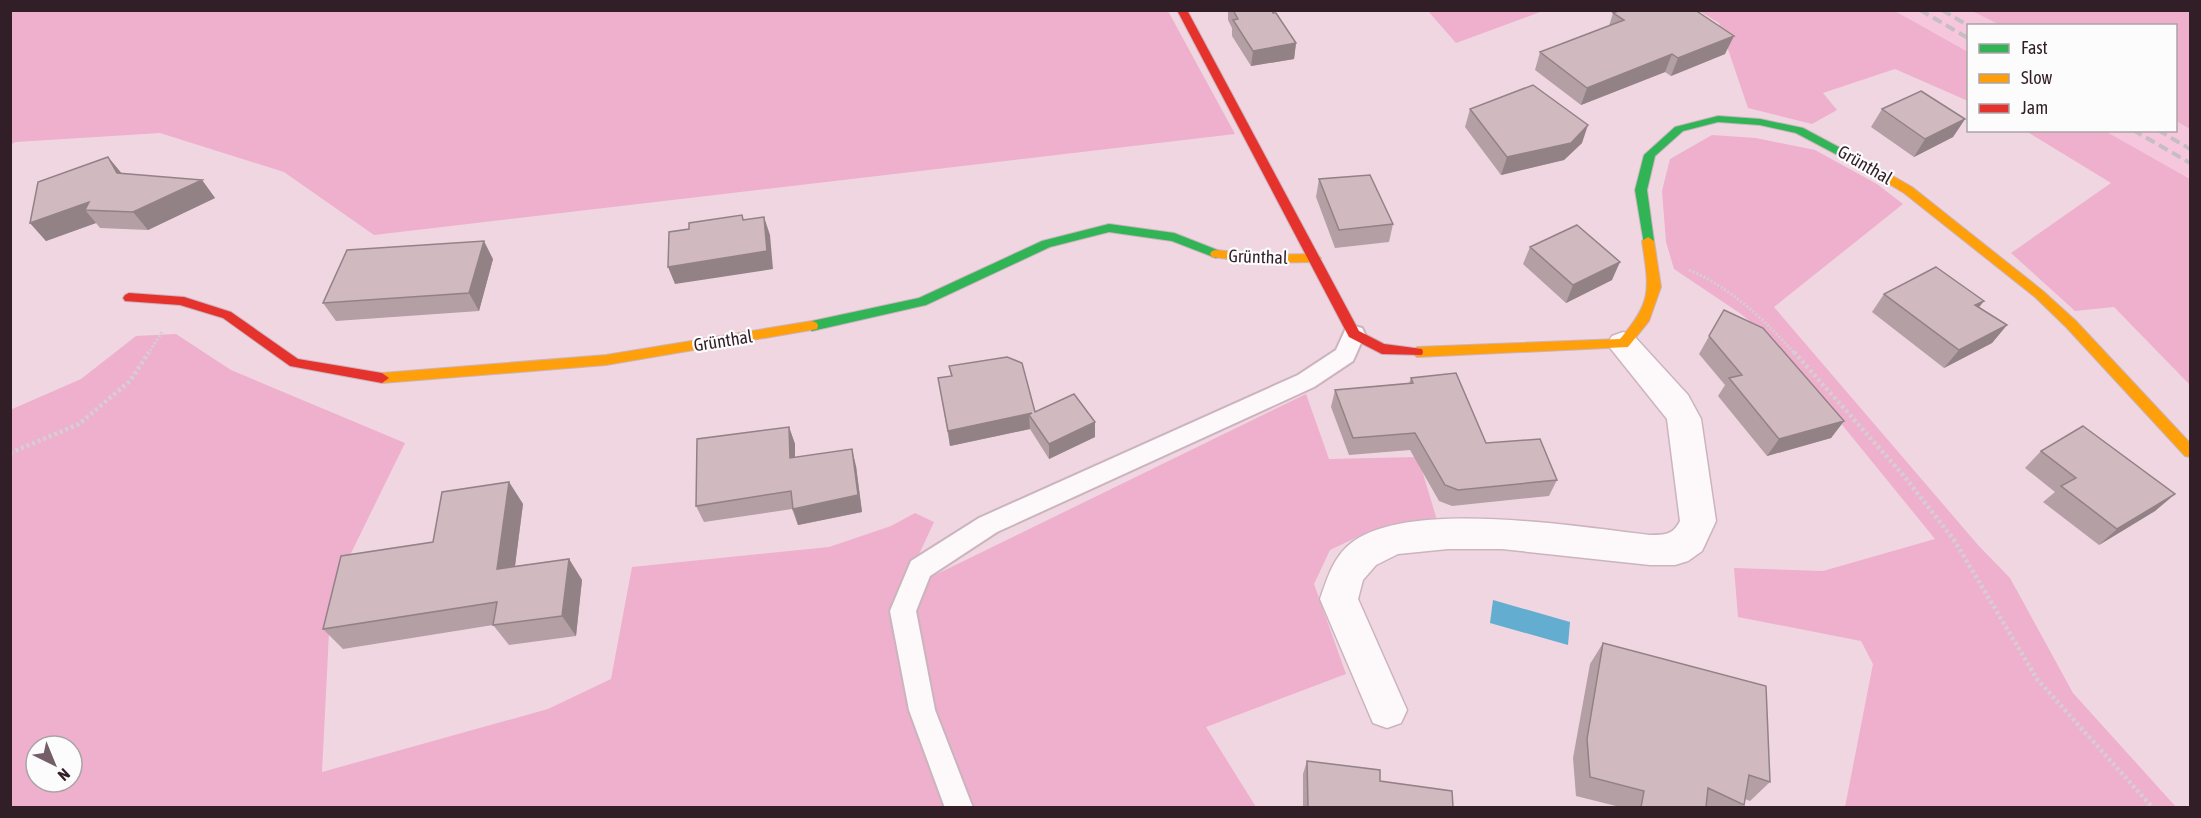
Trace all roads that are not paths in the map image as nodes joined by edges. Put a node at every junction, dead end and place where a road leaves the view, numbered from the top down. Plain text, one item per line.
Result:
1 (1182, 10) edge
2 (1315, 258) junction
3 (129, 298) dead end
4 (1354, 334) junction
5 (1623, 344) junction
6 (2190, 452) edge
7 (1387, 710) dead end
8 (959, 807) edge

1 - 2 street, Grünthal
2 - 3 street, Grünthal
2 - 4 street, Grünthal
4 - 5 street
4 - 8 lane
5 - 6 street, Grünthal
5 - 7 street

